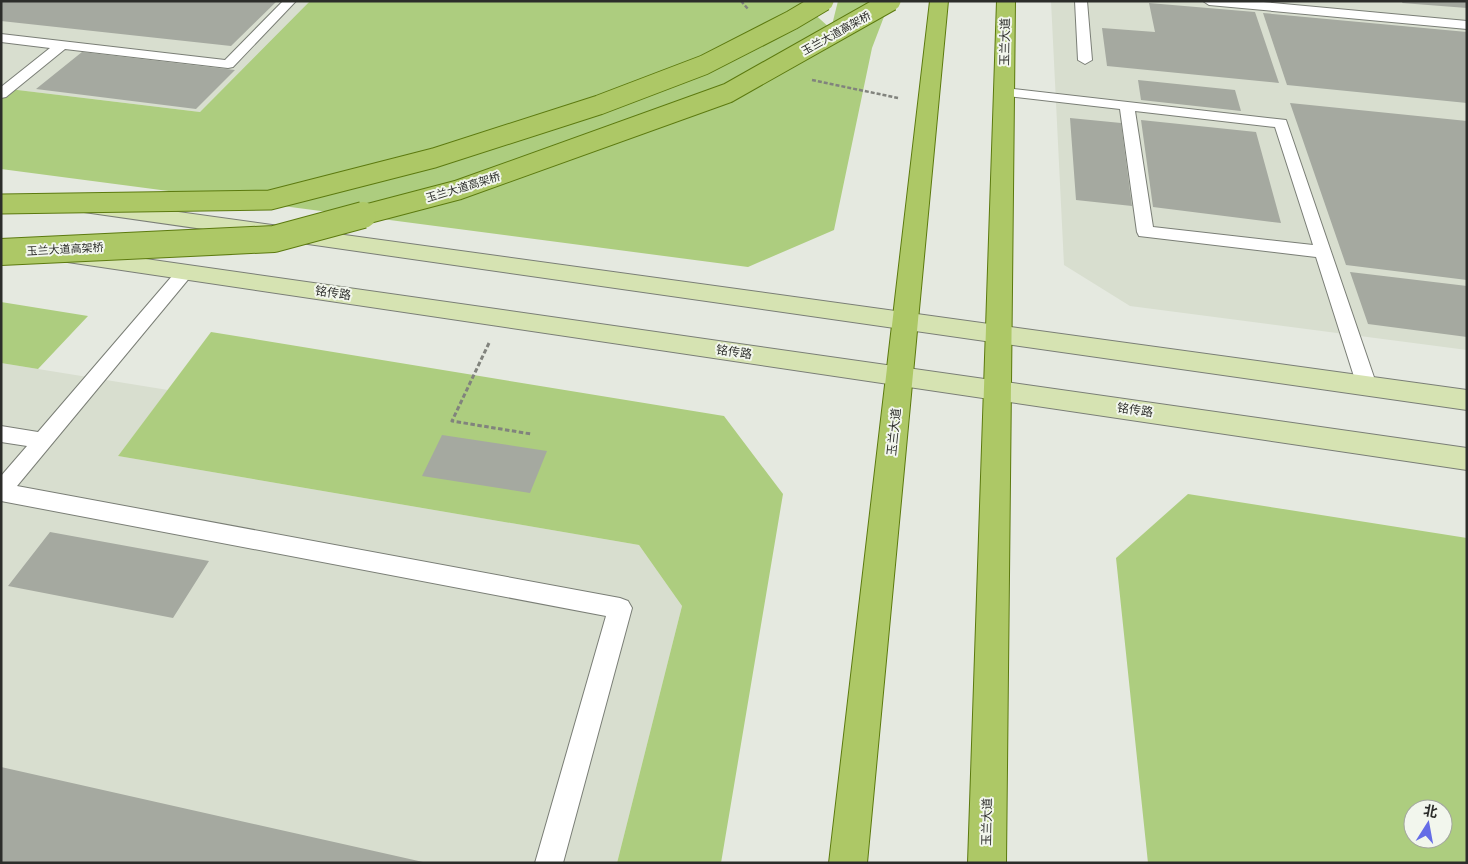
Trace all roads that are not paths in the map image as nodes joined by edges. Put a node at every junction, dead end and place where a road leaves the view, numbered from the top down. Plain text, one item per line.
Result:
1 (290, 1) edge
2 (824, 1) edge
3 (891, 1) edge
4 (939, 1) edge
5 (1006, 1) edge
6 (1081, 1) edge
7 (1209, 1) edge
8 (1467, 24) edge
9 (1, 38) edge
10 (62, 45) junction
11 (1085, 60) dead end
12 (1004, 92) junction
13 (1, 94) edge
14 (1127, 106) junction
15 (1, 195) edge
16 (1, 204) edge
17 (1, 247) edge
18 (1, 252) edge
19 (1324, 252) junction
20 (185, 272) junction
21 (906, 321) junction
22 (999, 334) junction
23 (900, 376) junction
24 (1367, 386) junction
25 (997, 390) junction
26 (1467, 400) edge
27 (1, 434) edge
28 (43, 441) junction
29 (1467, 459) edge
30 (1, 492) edge
31 (549, 863) edge
32 (848, 863) edge
33 (986, 863) edge

1 - 10 lane
2 - 16 main road, bridge
3 - 18 main road, 玉兰大道高架桥, bridge
4 - 21 main road, 玉兰大道
5 - 12 main road, 玉兰大道
6 - 11 lane
7 - 8 lane
9 - 10 lane
10 - 13 lane
12 - 14 lane
12 - 22 main road, 玉兰大道
14 - 19 lane
14 - 19 lane
15 - 21 main road
17 - 20 main road, 铭传路
19 - 24 lane
20 - 23 main road, 铭传路
20 - 28 lane
21 - 22 main road
21 - 23 main road, 玉兰大道
22 - 24 main road
22 - 25 main road, 玉兰大道
23 - 25 main road, 铭传路
23 - 32 main road, 玉兰大道
24 - 26 main road
25 - 29 main road, 铭传路
25 - 33 main road, 玉兰大道
27 - 28 lane
28 - 30 lane
30 - 31 lane

